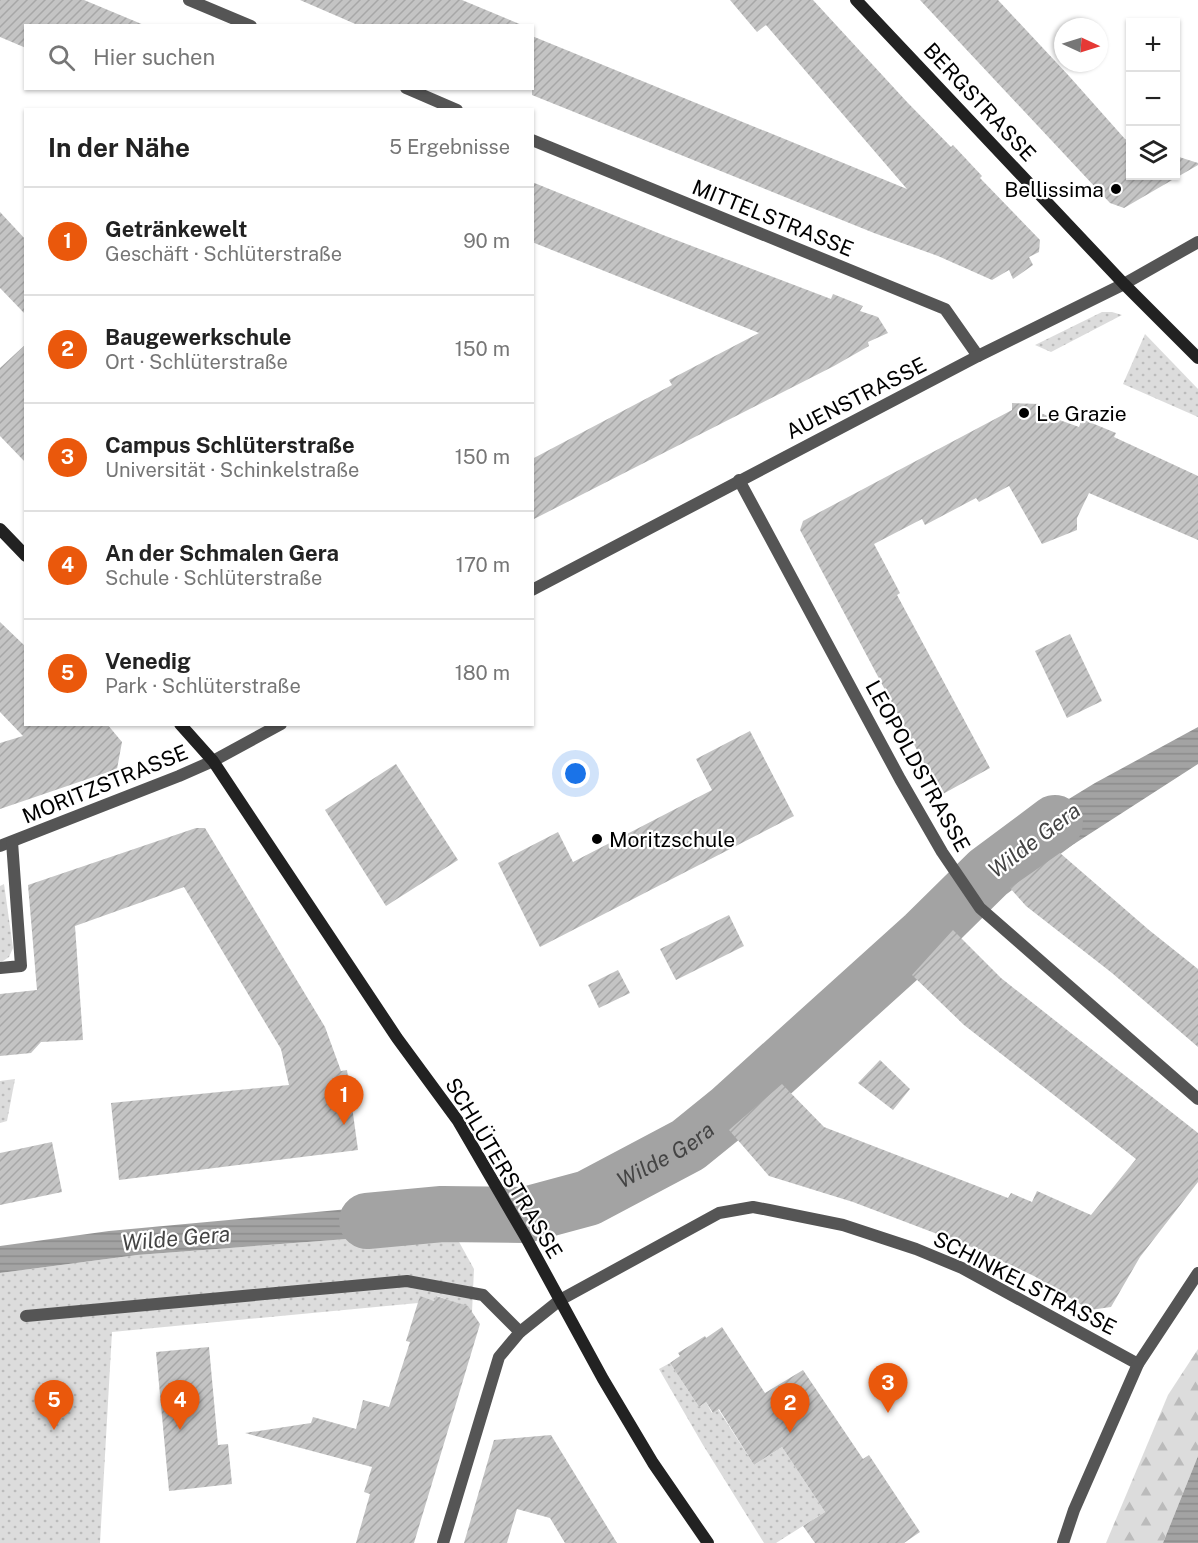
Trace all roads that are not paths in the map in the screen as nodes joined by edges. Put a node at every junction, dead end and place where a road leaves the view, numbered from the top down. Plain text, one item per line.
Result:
1 (189, 0) edge
2 (856, 0) edge
3 (246, 24) edge
4 (410, 90) edge
5 (452, 108) edge
6 (534, 141) edge
7 (1198, 242) edge
8 (1124, 284) junction
9 (978, 356) junction
10 (1198, 358) edge
11 (740, 480) junction
12 (0, 529) edge
13 (24, 554) edge
14 (534, 589) edge
15 (182, 726) edge
16 (277, 726) edge
17 (213, 761) junction
18 (6, 844) edge
19 (0, 968) edge
20 (1198, 1099) edge
21 (1198, 1273) edge
22 (560, 1300) junction
23 (26, 1316) dead end
24 (520, 1332) junction
25 (1138, 1364) junction
26 (443, 1543) edge
27 (708, 1543) edge
28 (1063, 1543) edge

1 - 3 street
2 - 8 main road, BERGSTRASSE
4 - 5 street
6 - 9 street, MITTELSTRASSE
7 - 8 street, AUENSTRASSE
8 - 9 street, AUENSTRASSE
8 - 10 main road, BERGSTRASSE
9 - 11 street, AUENSTRASSE
11 - 14 street, AUENSTRASSE
11 - 20 street, LEOPOLDSTRASSE
12 - 13 main road
15 - 17 main road, SCHLÜTERSTRASSE
16 - 17 street
17 - 18 street, MORITZSTRASSE
17 - 22 main road, SCHLÜTERSTRASSE
18 - 19 street, MORITZSTRASSE
21 - 25 street
22 - 24 street, SCHINKELSTRASSE
22 - 25 street, SCHINKELSTRASSE
22 - 27 main road, SCHLÜTERSTRASSE
23 - 24 street
24 - 26 street, SCHINKELSTRASSE
25 - 28 street

